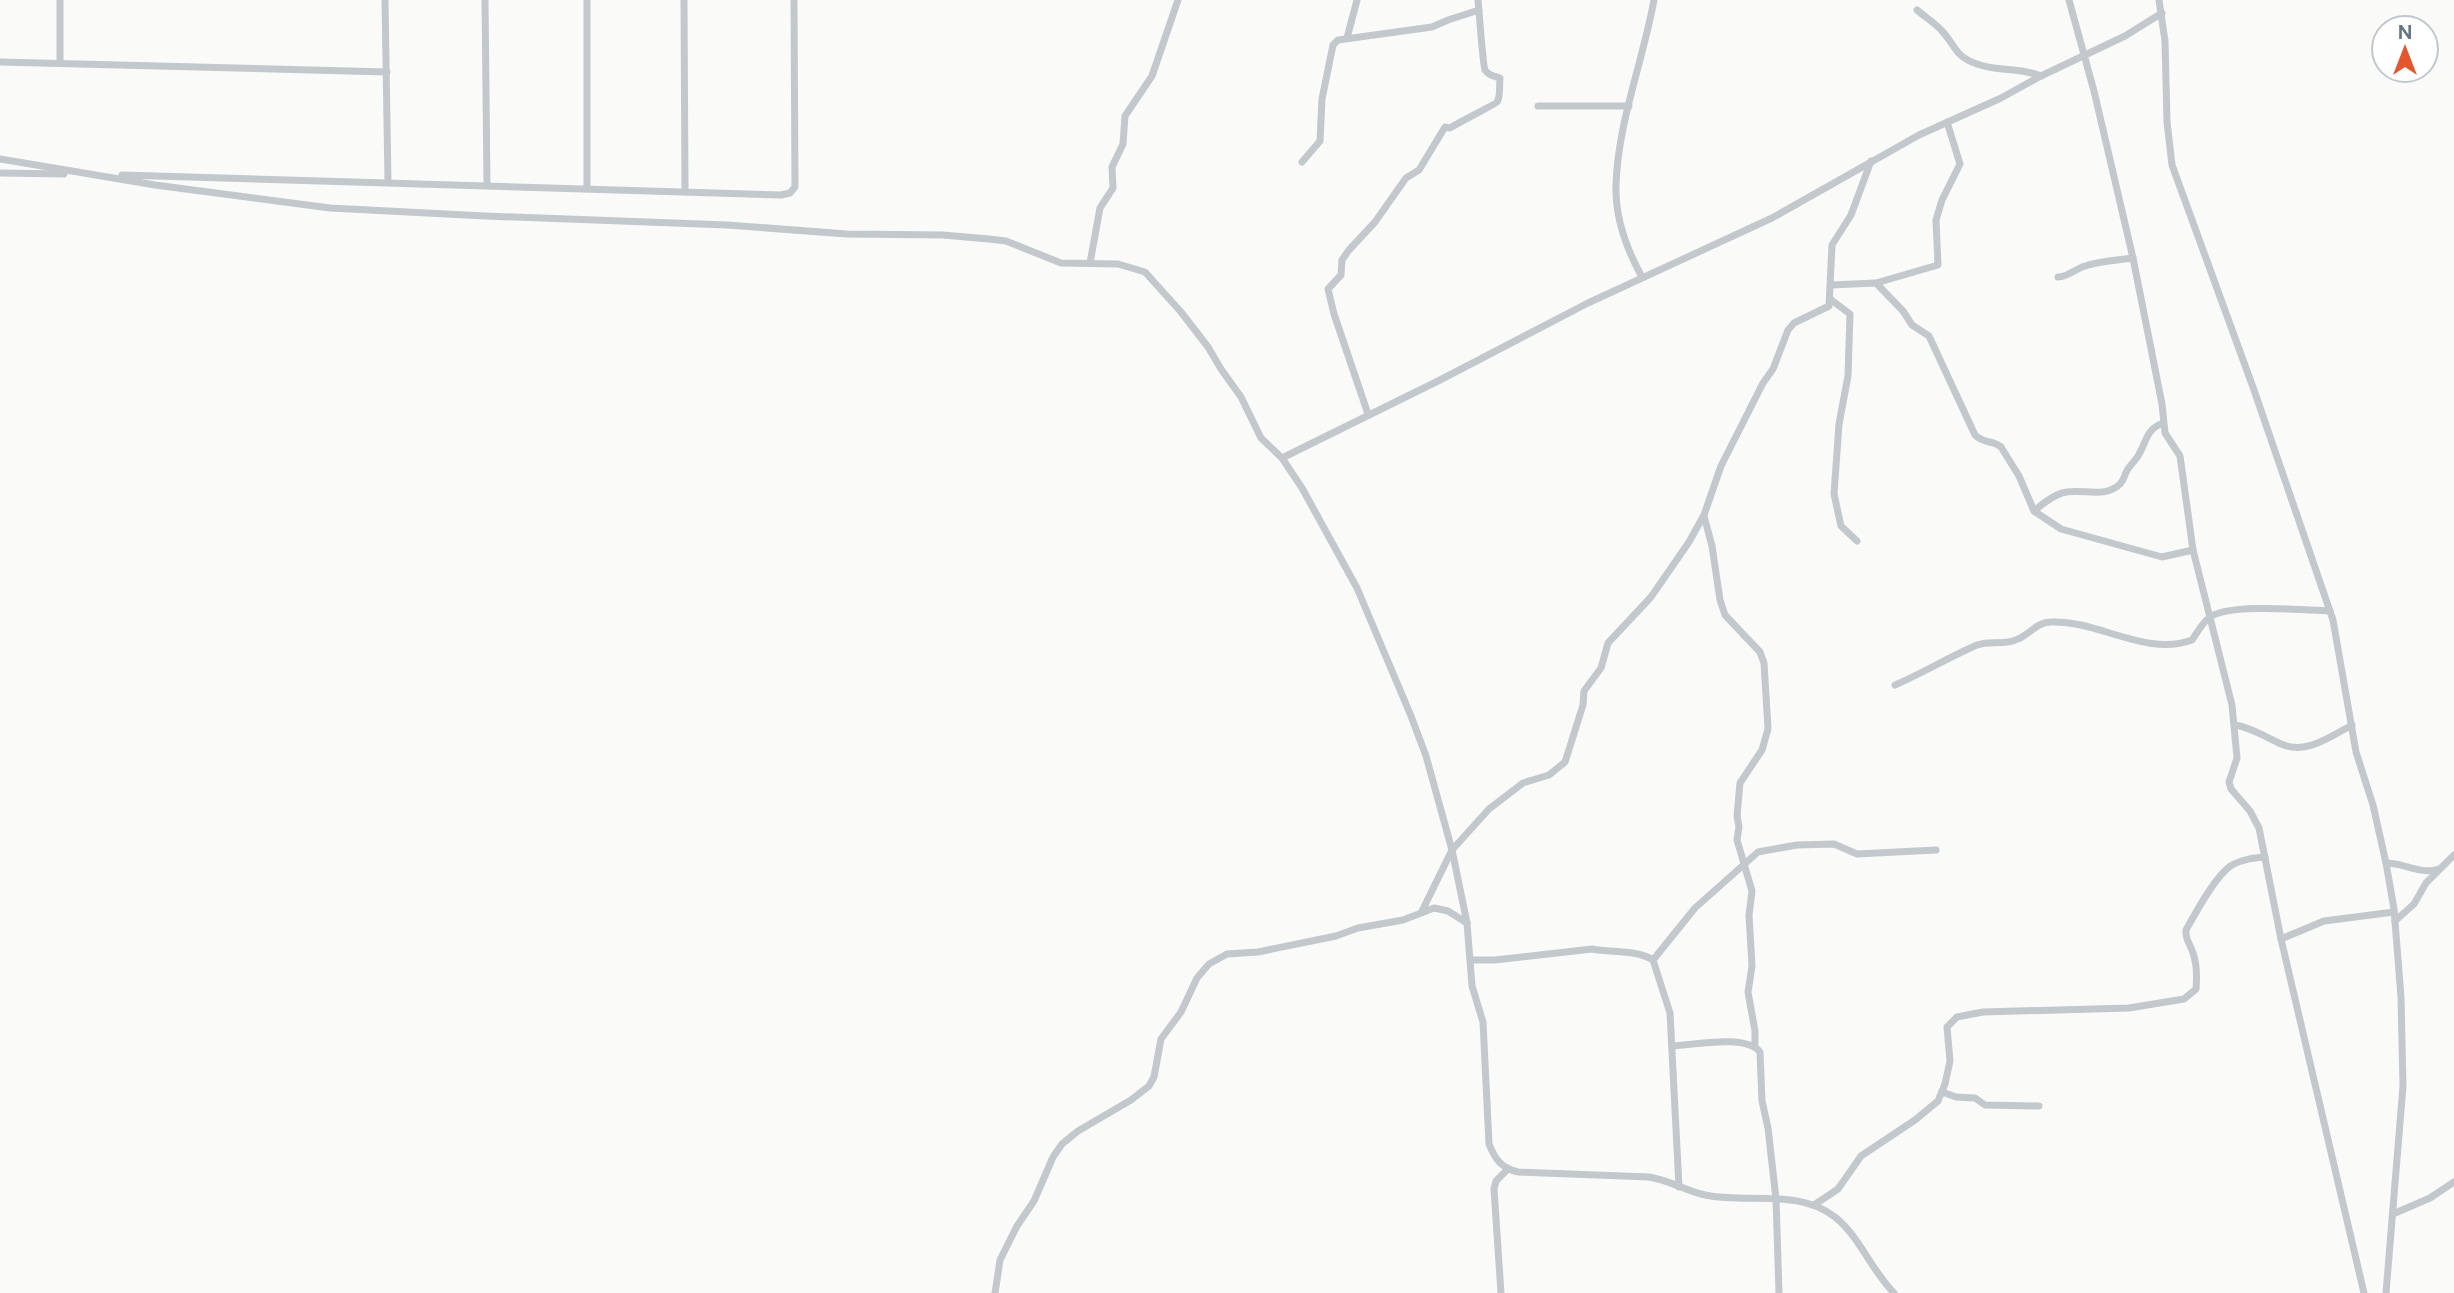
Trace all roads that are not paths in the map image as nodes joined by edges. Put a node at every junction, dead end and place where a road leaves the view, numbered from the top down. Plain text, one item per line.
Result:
1 (60, 0) edge
2 (386, 0) edge
3 (485, 0) edge
4 (587, 0) edge
5 (684, 0) edge
6 (794, 0) edge
7 (1178, 0) edge
8 (1357, 0) edge
9 (1478, 0) edge
10 (1654, 0) edge
11 (2069, 0) edge
12 (2159, 0) edge
13 (1479, 10) junction
14 (1917, 10) dead end
15 (2162, 13) junction
16 (1347, 38) junction
17 (2083, 57) junction
18 (0, 62) edge
19 (60, 63) junction
20 (387, 72) junction
21 (2041, 76) junction
22 (1538, 106) dead end
23 (1629, 106) junction
24 (1947, 121) junction
25 (0, 159) edge
26 (1872, 161) junction
27 (1302, 162) dead end
28 (0, 173) edge
29 (94, 175) junction
30 (388, 182) junction
31 (487, 185) junction
32 (587, 188) junction
33 (685, 191) junction
34 (2133, 257) junction
35 (1090, 263) junction
36 (1642, 277) junction
37 (2058, 277) dead end
38 (1876, 284) junction
39 (1831, 285) junction
40 (1830, 299) junction
41 (1368, 414) junction
42 (2163, 423) junction
43 (1282, 458) junction
44 (2034, 511) junction
45 (1704, 515) junction
46 (1857, 541) dead end
47 (2193, 551) junction
48 (2183, 554) junction
49 (2196, 562) junction
50 (2330, 611) junction
51 (2210, 617) junction
52 (1895, 685) dead end
53 (2235, 724) junction
54 (2352, 724) junction
55 (1452, 850) junction
56 (1936, 850) dead end
57 (2454, 855) edge
58 (2265, 857) junction
59 (1745, 863) junction
60 (2386, 863) junction
61 (2443, 868) junction
62 (1422, 911) junction
63 (2394, 912) junction
64 (2395, 921) junction
65 (1467, 923) junction
66 (2281, 939) junction
67 (1471, 960) junction
68 (1653, 960) junction
69 (1672, 1046) junction
70 (1755, 1046) junction
71 (1942, 1093) junction
72 (2039, 1106) dead end
73 (1508, 1170) junction
74 (2454, 1182) edge
75 (1679, 1187) junction
76 (1776, 1199) junction
77 (1814, 1205) junction
78 (2393, 1214) junction
79 (995, 1293) edge
80 (1501, 1293) edge
81 (1779, 1293) edge
82 (1894, 1293) edge
83 (2364, 1293) edge
84 (2386, 1293) edge

1 - 19 street
2 - 20 street
3 - 31 street
4 - 32 street
5 - 33 street
6 - 33 street
7 - 35 street
8 - 16 street
9 - 13 street
10 - 23 street
11 - 17 street
12 - 15 street
13 - 16 street
13 - 41 street
14 - 21 street
15 - 17 street
15 - 50 street
16 - 27 street
17 - 21 street
17 - 34 street
18 - 19 street
19 - 20 street
20 - 30 street
21 - 24 street
22 - 23 street
23 - 36 street
24 - 26 street
24 - 38 street
25 - 29 street
26 - 36 street
26 - 39 street
28 - 29 street
29 - 30 street
29 - 35 street
30 - 31 street
31 - 32 street
32 - 33 street
34 - 37 street
34 - 42 street
35 - 43 street
36 - 41 street
38 - 39 street
38 - 44 street
39 - 40 street
40 - 45 street
40 - 46 street
41 - 43 street
42 - 44 street
42 - 47 street
43 - 55 street
44 - 48 street
45 - 55 street
45 - 59 street
47 - 48 street
47 - 49 street
48 - 49 street
49 - 51 street
50 - 51 street
50 - 54 street
51 - 52 street
51 - 53 street
53 - 54 street
53 - 58 street
54 - 60 street
55 - 62 street
55 - 65 street
56 - 59 street
57 - 61 street
58 - 66 street
58 - 71 street
59 - 68 street
59 - 70 street
60 - 61 street
60 - 63 street
61 - 64 street
62 - 65 street
62 - 79 street
63 - 64 street
63 - 66 street
64 - 78 street
65 - 67 street
66 - 83 street
67 - 68 street
67 - 73 street
68 - 69 street
69 - 70 street
69 - 75 street
70 - 76 street
71 - 72 street
71 - 77 street
73 - 75 street
73 - 80 street
74 - 78 street
75 - 76 street
76 - 77 street
76 - 81 street
77 - 82 street
78 - 84 street

